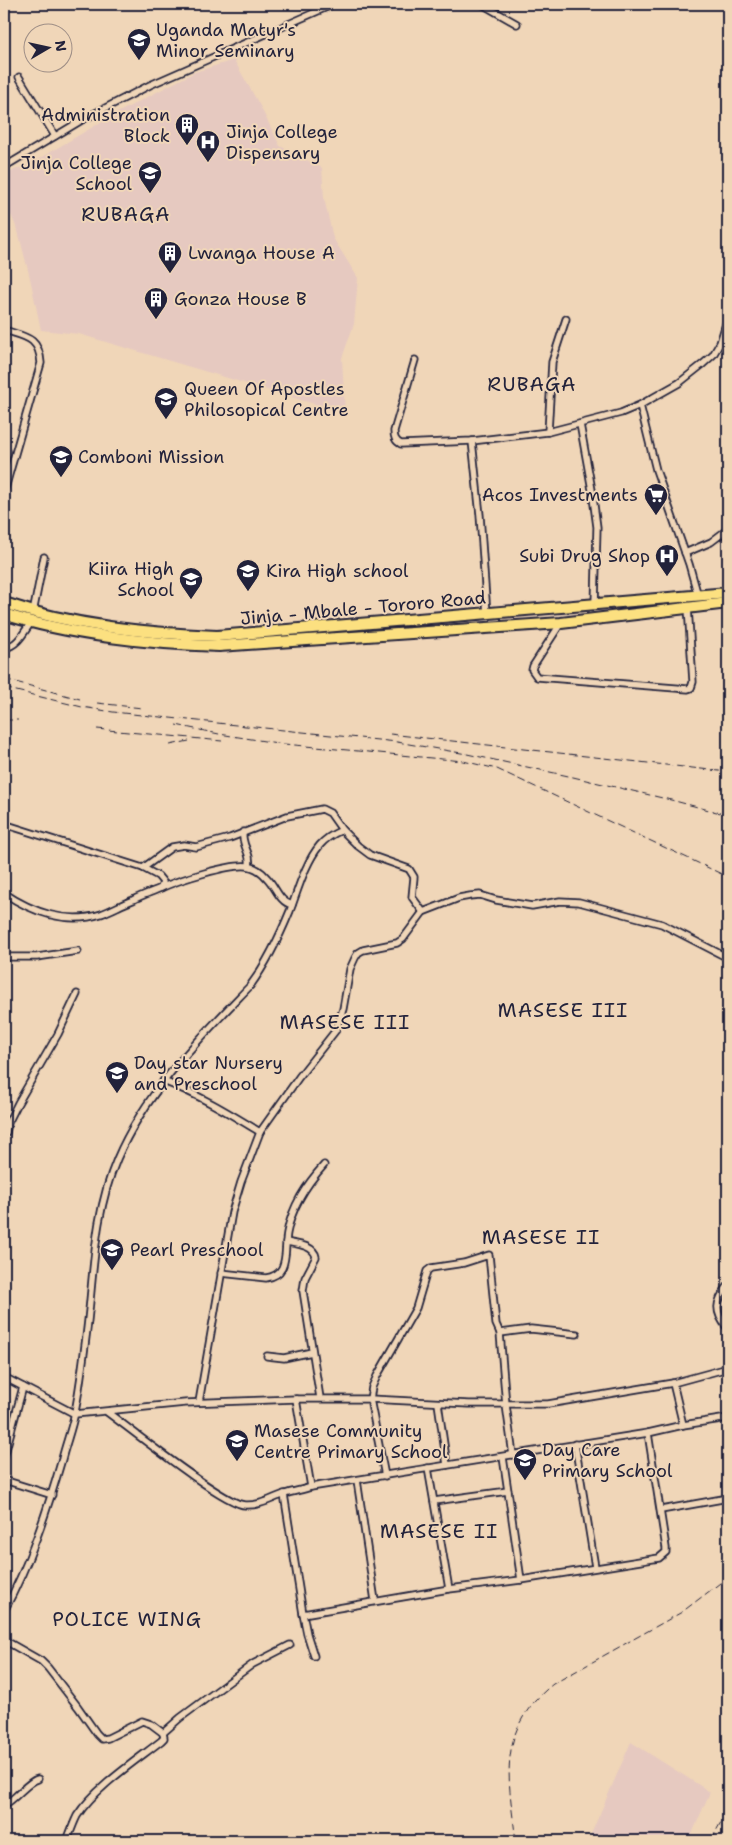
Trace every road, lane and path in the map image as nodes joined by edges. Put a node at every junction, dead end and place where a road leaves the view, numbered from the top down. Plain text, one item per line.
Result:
1 (334, 4) edge
2 (482, 4) edge
3 (517, 24) dead end
4 (19, 77) dead end
5 (55, 136) junction
6 (4, 167) edge
7 (728, 317) edge
8 (566, 319) dead end
9 (4, 330) edge
10 (415, 360) dead end
11 (640, 405) junction
12 (580, 424) junction
13 (548, 432) junction
14 (472, 441) junction
15 (4, 492) edge
16 (728, 529) edge
17 (685, 553) junction
18 (44, 557) dead end
19 (728, 593) edge
20 (698, 596) junction
21 (4, 603) edge
22 (728, 603) edge
23 (595, 605) junction
24 (688, 607) junction
25 (4, 614) edge
26 (487, 614) junction
27 (32, 617) junction
28 (561, 623) junction
29 (4, 648) edge
30 (4, 824) edge
31 (342, 830) junction
32 (243, 832) junction
33 (249, 866) junction
34 (143, 868) junction
35 (158, 876) junction
36 (173, 882) junction
37 (161, 888) junction
38 (4, 893) edge
39 (292, 904) junction
40 (423, 912) junction
41 (78, 952) dead end
42 (4, 957) edge
43 (728, 958) edge
44 (77, 994) dead end
45 (163, 1081) junction
46 (260, 1132) junction
47 (6, 1134) dead end
48 (324, 1165) dead end
49 (286, 1242) junction
50 (220, 1274) junction
51 (728, 1286) edge
52 (728, 1329) edge
53 (500, 1333) junction
54 (577, 1334) dead end
55 (312, 1352) junction
56 (267, 1356) dead end
57 (728, 1368) edge
58 (4, 1377) edge
59 (673, 1383) junction
60 (23, 1387) junction
61 (296, 1398) junction
62 (320, 1398) junction
63 (370, 1399) junction
64 (199, 1402) junction
65 (438, 1403) junction
66 (506, 1405) junction
67 (107, 1412) junction
68 (75, 1414) junction
69 (728, 1418) edge
70 (683, 1425) junction
71 (648, 1433) junction
72 (575, 1444) junction
73 (512, 1455) junction
74 (4, 1456) edge
75 (503, 1457) junction
76 (447, 1465) junction
77 (428, 1468) junction
78 (385, 1476) junction
79 (4, 1480) edge
80 (357, 1480) junction
81 (311, 1488) junction
82 (508, 1491) junction
83 (284, 1494) junction
84 (52, 1495) junction
85 (728, 1498) edge
86 (434, 1501) junction
87 (661, 1510) junction
88 (595, 1567) junction
89 (521, 1580) junction
90 (449, 1589) junction
91 (375, 1601) junction
92 (4, 1611) edge
93 (303, 1614) junction
94 (4, 1640) edge
95 (290, 1645) dead end
96 (314, 1656) dead end
97 (163, 1733) junction
98 (38, 1779) dead end
99 (4, 1805) edge
100 (67, 1841) edge

1 - 5 street
2 - 3 street
4 - 5 street
5 - 6 street
7 - 11 street
8 - 13 street
9 - 15 street
10 - 14 street
11 - 12 street
11 - 17 street
12 - 13 street
12 - 23 street
13 - 14 street
14 - 26 street
16 - 17 street
17 - 20 street
18 - 27 street
19 - 20 highway, Jinja - Mbale - Tororo Road
20 - 23 highway, Jinja - Mbale - Tororo Road
21 - 27 highway, Jinja - Mbale - Tororo Road
22 - 24 highway, Jinja - Mbale - Tororo Road
23 - 26 highway, Jinja - Mbale - Tororo Road
24 - 28 highway, Jinja - Mbale - Tororo Road
24 - 28 street
25 - 27 highway, Jinja - Mbale - Tororo Road
26 - 27 highway, Jinja - Mbale - Tororo Road
27 - 28 highway, Jinja - Mbale - Tororo Road
27 - 29 street
30 - 34 street
31 - 32 street
31 - 39 street
31 - 40 street
32 - 33 street
32 - 34 street
33 - 36 street
33 - 39 street
34 - 35 street
35 - 36 street
35 - 37 street
36 - 37 street
37 - 38 street
39 - 45 street
40 - 43 street
40 - 46 street
41 - 42 street
44 - 47 street
45 - 46 street
45 - 68 street
46 - 50 street
48 - 49 street
49 - 50 street
49 - 55 street
50 - 64 street
51 - 52 street
53 - 54 street
53 - 63 street
53 - 66 street
55 - 56 street
55 - 62 street
57 - 59 street
58 - 60 street
59 - 66 street
59 - 70 street
60 - 68 street
60 - 74 street
61 - 62 street
61 - 64 street
61 - 81 street
62 - 63 street
63 - 65 street
63 - 78 street
64 - 67 street
65 - 66 street
65 - 76 street
66 - 73 street
67 - 68 street
67 - 83 street
68 - 84 street
69 - 70 street
70 - 71 street
71 - 72 street
71 - 87 street
72 - 73 street
72 - 88 street
73 - 75 street
75 - 76 street
75 - 82 street
76 - 77 street
77 - 78 street
77 - 86 street
78 - 80 street
79 - 84 street
80 - 81 street
80 - 91 street
81 - 83 street
82 - 86 street
82 - 89 street
83 - 93 street
84 - 92 street
85 - 87 street
86 - 90 street
87 - 88 street
88 - 89 street
89 - 90 street
90 - 91 street
91 - 93 street
93 - 96 street
94 - 97 street
95 - 97 street
97 - 100 street
98 - 99 street

